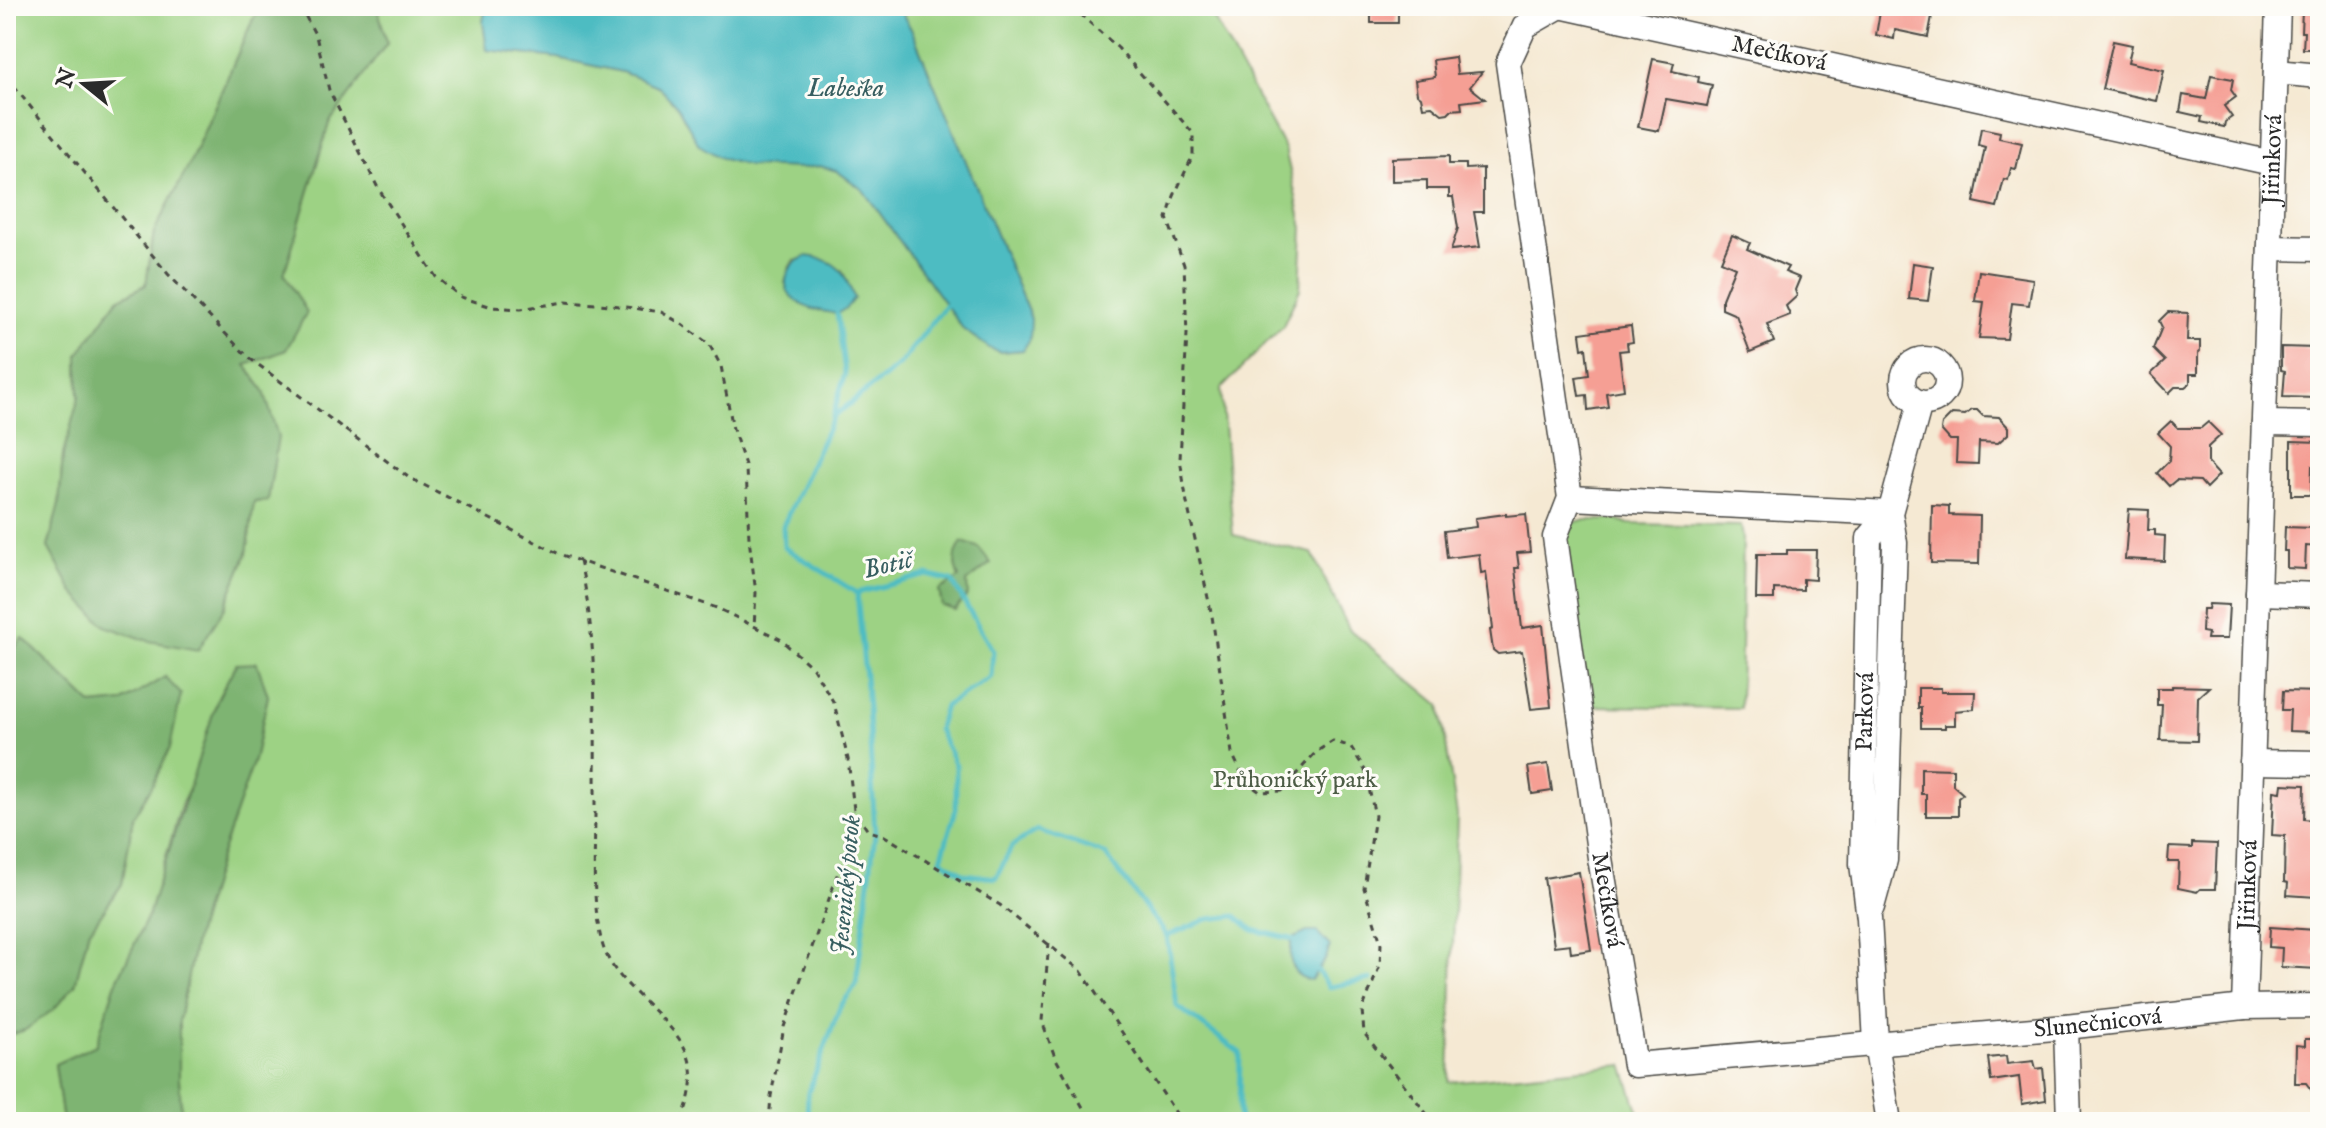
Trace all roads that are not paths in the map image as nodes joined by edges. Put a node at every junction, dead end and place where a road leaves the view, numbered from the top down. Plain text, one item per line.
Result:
1 (2278, 6) edge
2 (2276, 72) junction
3 (2320, 76) edge
4 (2272, 163) junction
5 (2270, 248) junction
6 (2320, 249) edge
7 (1920, 403) dead end
8 (2264, 423) junction
9 (2320, 424) edge
10 (1570, 498) junction
11 (1890, 513) junction
12 (2258, 593) junction
13 (2320, 595) edge
14 (2252, 762) junction
15 (2320, 763) edge
16 (2320, 1006) edge
17 (2244, 1007) junction
18 (2066, 1027) junction
19 (1876, 1043) junction
20 (1889, 1122) edge
21 (2069, 1122) edge

1 - 2 street, Jiřinková
2 - 3 street
2 - 4 street, Jiřinková
4 - 5 street, Jiřinková
4 - 10 street, Mečíková
5 - 6 street
5 - 8 street, Jiřinková
7 - 11 street, Parková
8 - 9 street
8 - 12 street, Jiřinková
10 - 11 street
10 - 19 street, Mečíková
11 - 19 street, Parková
12 - 13 street
12 - 14 street, Jiřinková
14 - 15 street
14 - 17 street, Jiřinková
16 - 17 street, Slunečnicová
17 - 18 street, Slunečnicová
18 - 19 street, Slunečnicová
18 - 21 street
19 - 20 street, Parková

